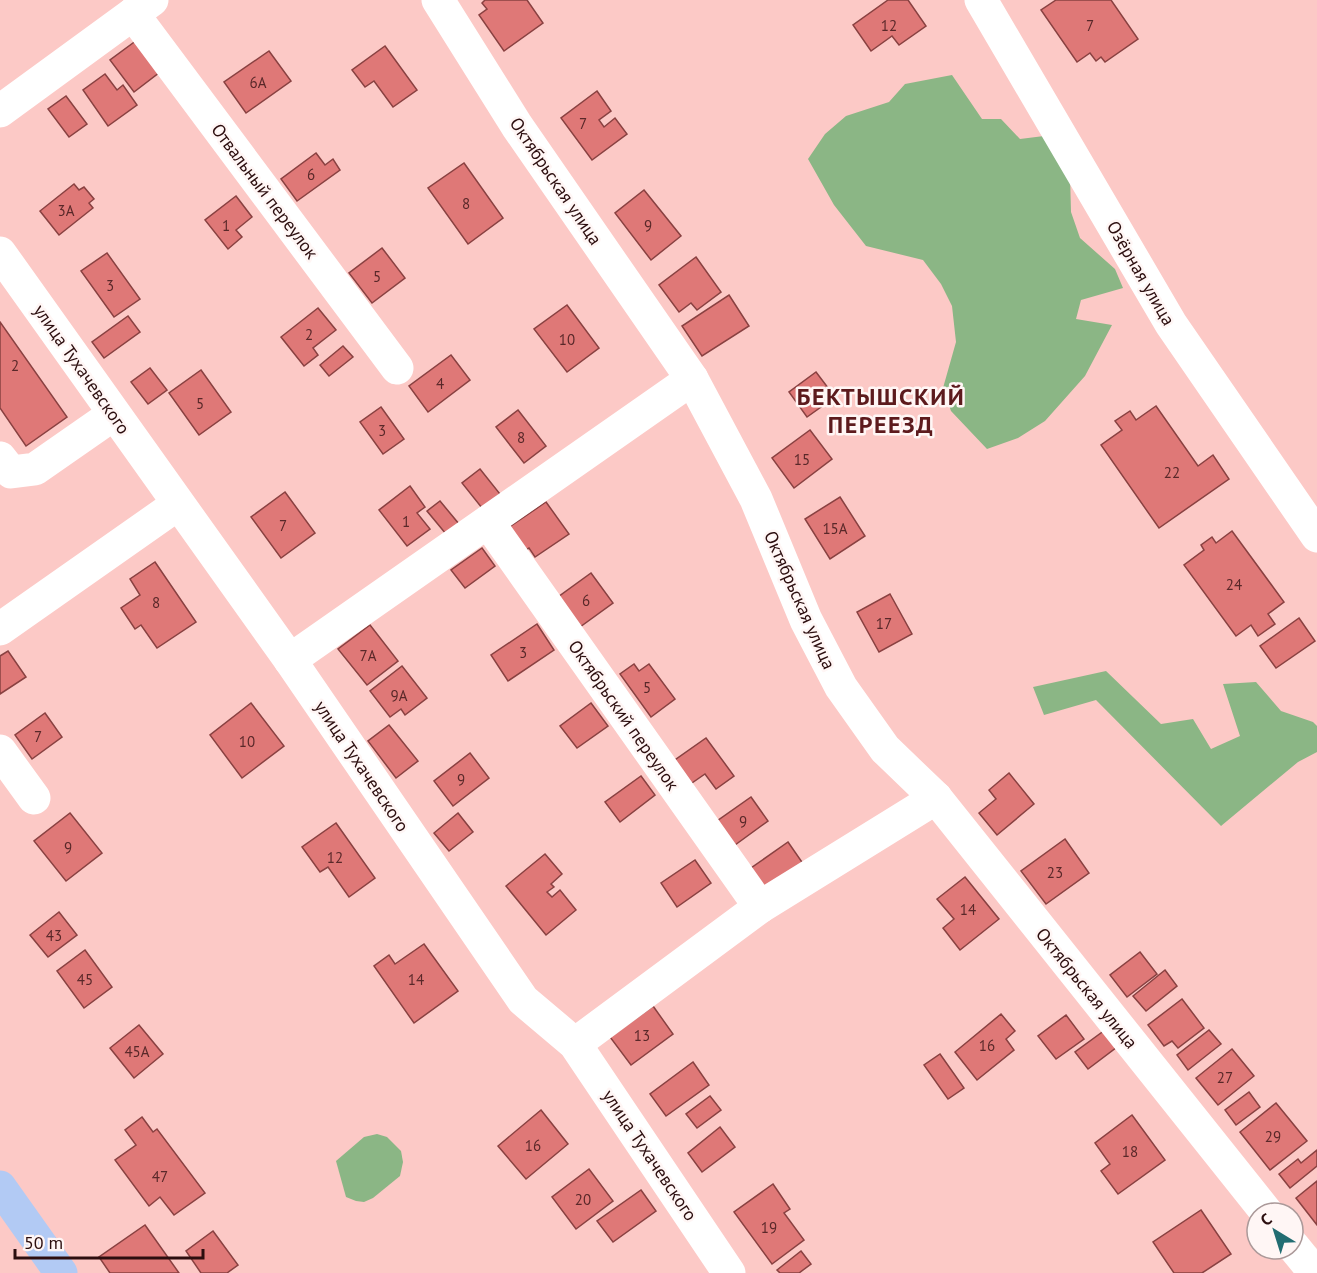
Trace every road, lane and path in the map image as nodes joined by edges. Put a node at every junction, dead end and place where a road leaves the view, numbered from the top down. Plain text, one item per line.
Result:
1 (438, 0) edge
2 (981, 0) edge
3 (142, 7) edge
4 (0, 111) edge
5 (0, 253) edge
6 (397, 368) dead end
7 (692, 379) junction
8 (114, 414) junction
9 (0, 458) edge
10 (178, 504) junction
11 (488, 522) junction
12 (1317, 536) edge
13 (0, 629) edge
14 (290, 660) junction
15 (0, 751) edge
16 (34, 798) dead end
17 (936, 798) junction
18 (760, 907) junction
19 (575, 1044) junction
20 (1257, 1201) edge
21 (4, 1203) edge
22 (1305, 1261) edge
23 (61, 1273) edge
24 (729, 1273) edge
25 (1315, 1273) edge

1 - 7 street, Октябрьская улица
2 - 12 street, Озёрная улица
3 - 4 street
3 - 6 street, Отвальный переулок
5 - 8 street, улица Тухачевского
7 - 11 street
7 - 17 street, Октябрьская улица
8 - 9 street
8 - 10 street, улица Тухачевского
10 - 13 street
10 - 14 street, улица Тухачевского
11 - 14 street
11 - 18 street, Октябрьский переулок
14 - 19 street, улица Тухачевского
15 - 16 street
17 - 18 street
17 - 20 street, Октябрьская улица
18 - 19 street
19 - 24 street, улица Тухачевского
21 - 23 main road
22 - 25 street

